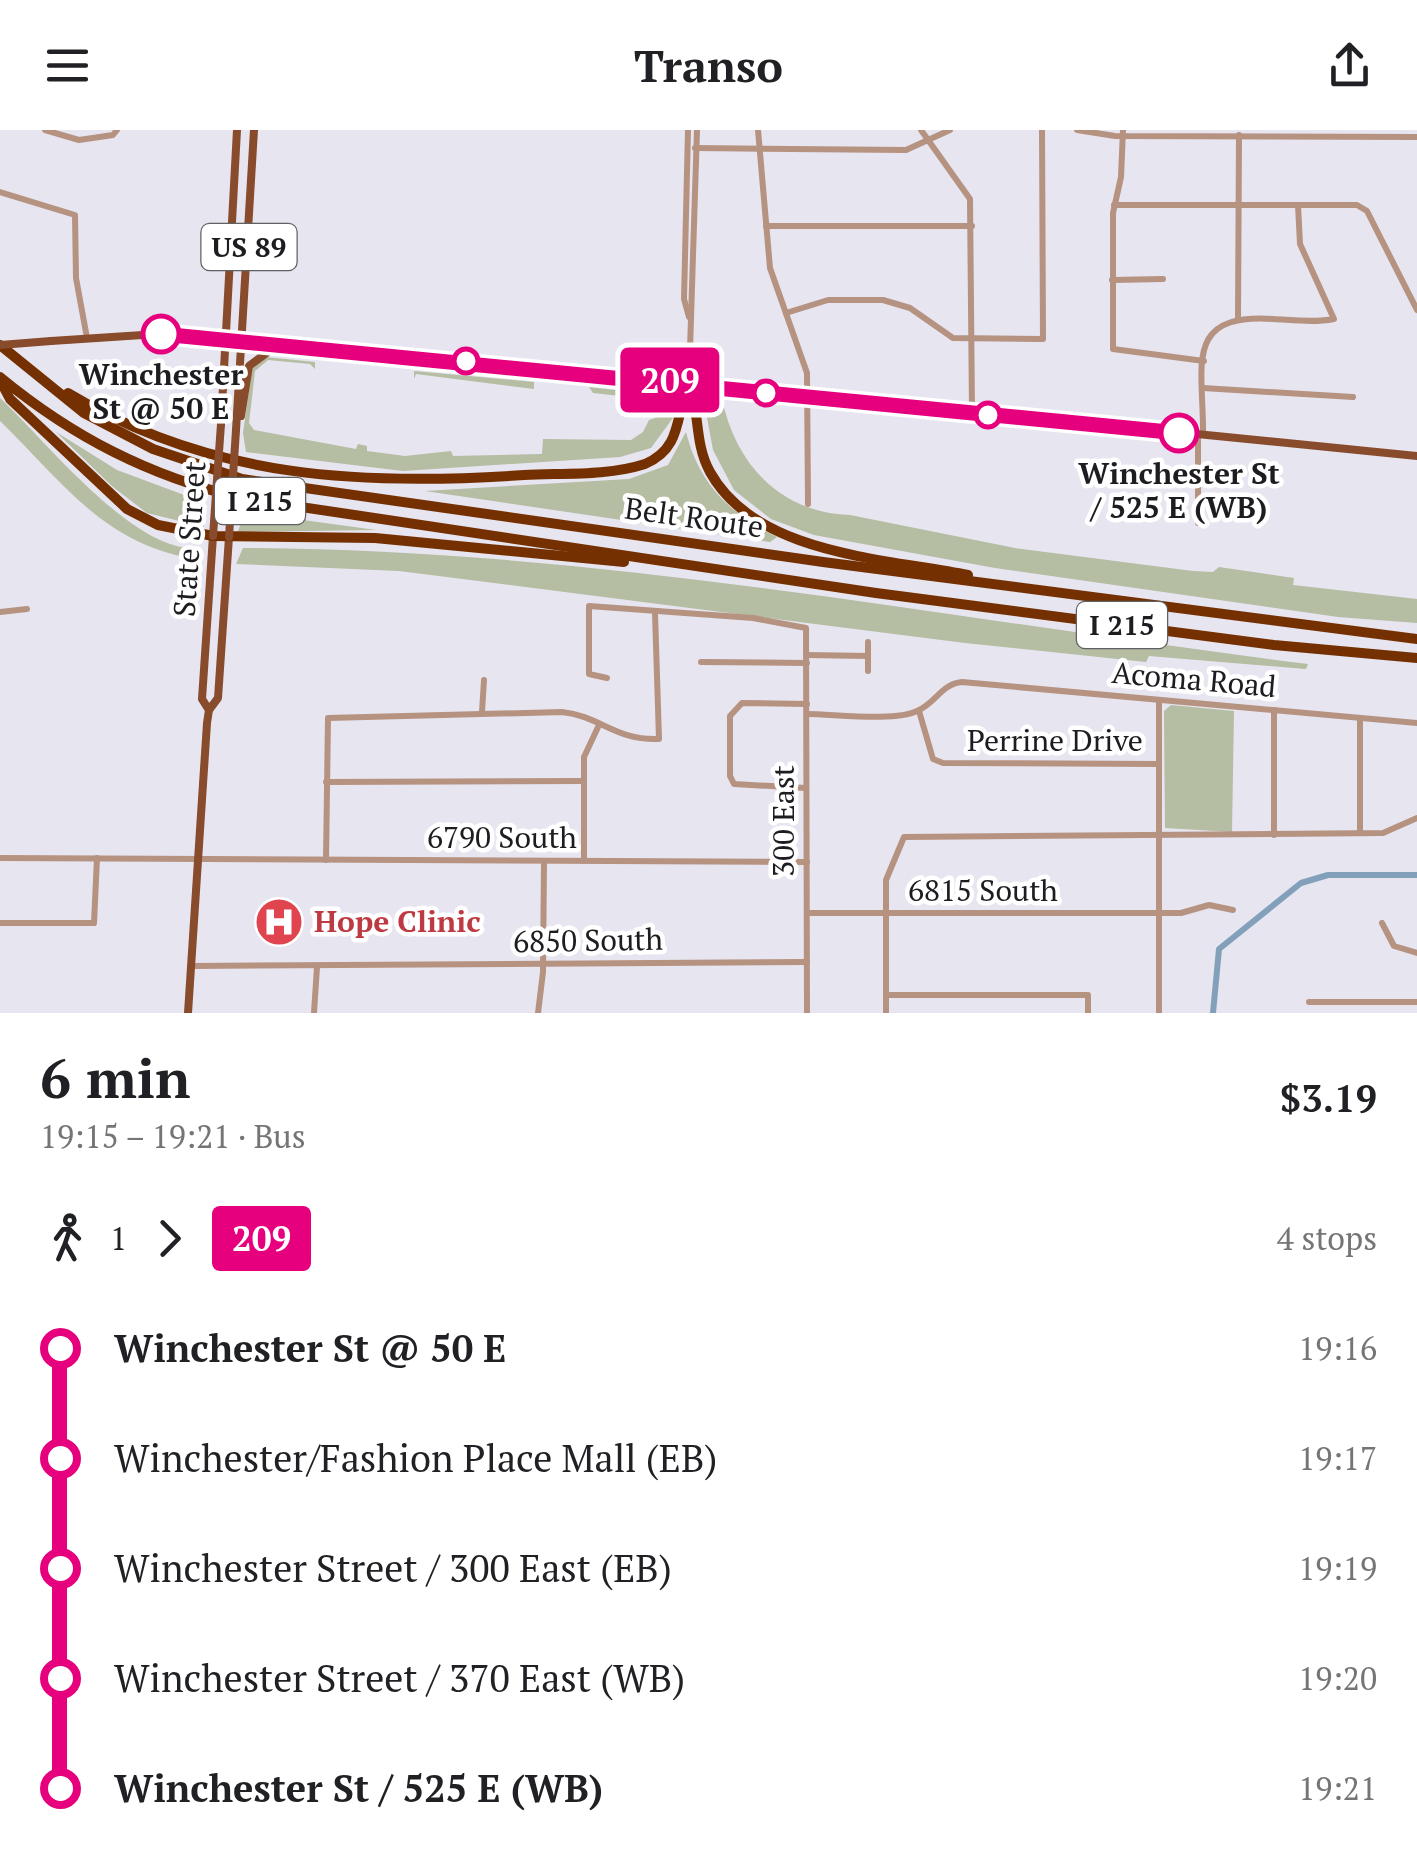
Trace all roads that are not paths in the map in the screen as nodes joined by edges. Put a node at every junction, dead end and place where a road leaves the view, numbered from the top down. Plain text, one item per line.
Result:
1 (46, 130) edge
2 (117, 130) edge
3 (237, 130) edge
4 (254, 130) edge
5 (688, 130) edge
6 (697, 130) edge
7 (758, 130) edge
8 (921, 130) edge
9 (950, 130) edge
10 (1042, 130) edge
11 (1077, 130) edge
12 (1202, 132) edge
13 (1123, 133) edge
14 (1240, 135) junction
15 (1417, 137) edge
16 (929, 140) junction
17 (695, 148) junction
18 (760, 150) junction
19 (0, 192) edge
20 (1114, 204) junction
21 (1239, 205) junction
22 (1298, 205) junction
23 (766, 226) junction
24 (972, 226) junction
25 (1112, 280) junction
26 (1163, 280) dead end
27 (1417, 310) edge
28 (786, 313) junction
29 (1238, 316) junction
30 (690, 319) junction
31 (87, 338) junction
32 (972, 339) junction
33 (228, 340) junction
34 (244, 340) junction
35 (280, 343) junction
36 (0, 345) edge
37 (1204, 360) junction
38 (33, 372) junction
39 (604, 375) junction
40 (0, 378) edge
41 (689, 382) junction
42 (1204, 388) junction
43 (1352, 397) dead end
44 (808, 398) junction
45 (972, 413) junction
46 (679, 424) junction
47 (236, 430) junction
48 (1200, 435) junction
49 (1417, 456) edge
50 (808, 504) dead end
51 (1198, 523) dead end
52 (213, 536) junction
53 (229, 537) junction
54 (714, 569) junction
55 (1062, 593) junction
56 (27, 609) dead end
57 (0, 612) edge
58 (655, 612) junction
59 (1417, 639) edge
60 (868, 642) dead end
61 (868, 656) junction
62 (1417, 658) edge
63 (807, 659) junction
64 (701, 662) dead end
65 (868, 671) dead end
66 (607, 678) dead end
67 (484, 680) dead end
68 (1159, 700) junction
69 (807, 704) junction
70 (209, 710) junction
71 (1274, 710) junction
72 (918, 711) junction
73 (482, 712) junction
74 (807, 714) junction
75 (1360, 718) junction
76 (1417, 723) edge
77 (599, 725) junction
78 (1160, 764) junction
79 (584, 781) junction
80 (326, 782) junction
81 (806, 788) junction
82 (1417, 818) edge
83 (1360, 832) junction
84 (1274, 835) junction
85 (1160, 836) junction
86 (0, 858) edge
87 (98, 858) junction
88 (198, 858) junction
89 (326, 860) junction
90 (544, 861) junction
91 (584, 861) junction
92 (807, 862) junction
93 (1234, 910) dead end
94 (1159, 913) junction
95 (807, 914) junction
96 (886, 914) junction
97 (1382, 922) dead end
98 (0, 923) edge
99 (1417, 953) edge
100 (544, 961) junction
101 (807, 962) junction
102 (191, 966) junction
103 (317, 967) junction
104 (886, 995) junction
105 (1309, 1002) dead end
106 (1417, 1002) edge
107 (188, 1013) edge
108 (314, 1013) edge
109 (538, 1013) edge
110 (806, 1013) edge
111 (886, 1013) edge
112 (1088, 1013) edge
113 (1159, 1013) edge

1 - 2 street
3 - 33 main road, State Street / US 89
4 - 34 main road, State Street / US 89
5 - 30 street
6 - 17 street
7 - 18 street
8 - 16 street
9 - 16 street
10 - 32 street
11 - 13 street
12 - 13 street
12 - 14 street
13 - 20 street
14 - 15 street
14 - 21 street
16 - 18 street
16 - 24 street
17 - 18 street
17 - 30 street
18 - 23 street
19 - 31 street
20 - 21 street
20 - 25 street
21 - 22 street
21 - 29 street
22 - 27 street
22 - 29 street
23 - 24 street
23 - 28 street
24 - 32 street
25 - 26 street
25 - 37 street
28 - 32 street
28 - 44 street
29 - 37 street
30 - 41 street
31 - 33 main road
31 - 36 main road, bridge
32 - 45 street
33 - 34 main road
33 - 52 main road, State Street / US 89, bridge
34 - 35 main road
34 - 47 main road, State Street / US 89
35 - 39 main road
35 - 47 main road
36 - 38 highway, Belt Route / I 215
37 - 42 street
38 - 46 highway
38 - 55 highway, Belt Route / I 215
39 - 41 main road
39 - 46 highway
40 - 52 highway
40 - 54 highway, Belt Route / I 215
41 - 44 main road
41 - 46 highway
41 - 55 highway
42 - 43 street
42 - 48 street
44 - 45 main road
44 - 50 street
45 - 48 main road
47 - 53 main road, State Street / US 89, bridge
48 - 49 main road
48 - 51 street
52 - 53 highway
52 - 70 main road, State Street / US 89
53 - 54 highway
53 - 70 main road, State Street / US 89
54 - 62 highway, Belt Route / I 215
55 - 59 highway, Belt Route / I 215
56 - 57 street
58 - 63 street, 300 East
58 - 66 street
58 - 77 street
60 - 61 street
61 - 63 street
61 - 65 street
63 - 64 street
63 - 69 street, 300 East
67 - 73 street
68 - 71 street, Acoma Road
68 - 72 street, Acoma Road
68 - 78 street
69 - 74 street, 300 East
69 - 81 street
70 - 88 main road, State Street / US 89
71 - 75 street, Acoma Road
71 - 84 street
72 - 74 street
72 - 78 street, Perrine Drive
73 - 77 street
73 - 80 street
74 - 81 street, 300 East
75 - 76 street, Acoma Road
75 - 83 street
77 - 79 street
78 - 85 street
79 - 80 street
79 - 91 street
80 - 89 street
81 - 92 street, 300 East
82 - 83 street
83 - 84 street
84 - 85 street
85 - 94 street
85 - 96 street
86 - 87 street, 6790 South
87 - 88 street, 6790 South
87 - 98 street
88 - 89 street, 6790 South
88 - 102 main road, State Street / US 89
89 - 90 street, 6790 South
90 - 91 street, 6790 South
90 - 100 street
91 - 92 street, 6790 South
92 - 95 street, 300 East
93 - 94 street, 6815 South
94 - 96 street, 6815 South
94 - 113 street
95 - 96 street, 6815 South
95 - 101 street, 300 East
96 - 104 street
97 - 99 street
100 - 101 street, 6850 South
100 - 103 street, 6850 South
100 - 109 street
101 - 110 street, 300 East
102 - 103 street, 6850 South
102 - 107 main road, State Street / US 89
103 - 108 street
104 - 111 street
104 - 112 street
105 - 106 street

